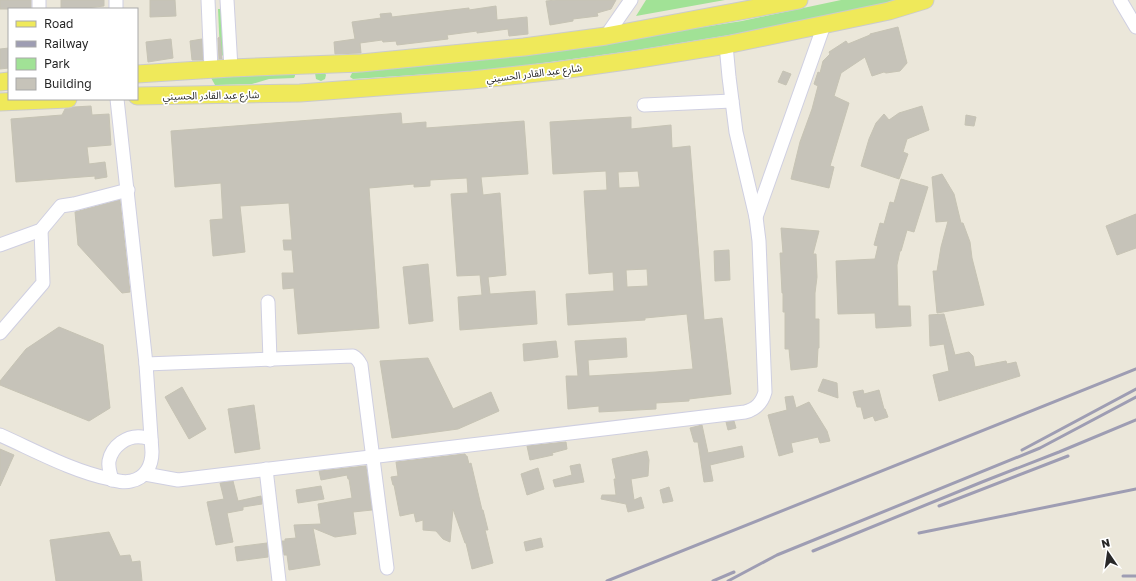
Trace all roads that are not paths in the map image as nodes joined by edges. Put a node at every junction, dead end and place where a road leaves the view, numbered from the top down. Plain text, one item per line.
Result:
1 (208, 0) edge
2 (227, 0) edge
3 (631, 0) edge
4 (799, 0) edge
5 (925, 0) edge
6 (1120, 0) edge
7 (824, 26) junction
8 (1136, 27) edge
9 (606, 36) junction
10 (726, 45) junction
11 (336, 64) junction
12 (298, 66) junction
13 (231, 68) junction
14 (211, 69) junction
15 (138, 74) edge
16 (335, 90) junction
17 (300, 93) junction
18 (138, 96) edge
19 (45, 100) edge
20 (117, 100) edge
21 (732, 101) junction
22 (0, 102) edge
23 (644, 105) dead end
24 (128, 190) junction
25 (756, 217) junction
26 (41, 230) junction
27 (0, 245) edge
28 (268, 302) dead end
29 (0, 334) edge
30 (270, 360) junction
31 (146, 364) junction
32 (0, 435) edge
33 (152, 440) junction
34 (372, 457) junction
35 (266, 469) junction
36 (145, 474) junction
37 (112, 480) junction
38 (388, 568) dead end
39 (279, 581) edge

1 - 14 street
2 - 13 street
3 - 9 street
4 - 9 main road
5 - 7 main road, شارع عبد القادر الحسيني
6 - 8 street
7 - 10 main road, شارع عبد القادر الحسيني
7 - 25 street
9 - 11 main road
10 - 16 main road, شارع عبد القادر الحسيني
10 - 21 street
11 - 12 main road
11 - 16 main road
12 - 13 main road
12 - 17 main road
13 - 14 main road
14 - 15 main road
16 - 17 main road, شارع عبد القادر الحسيني
17 - 18 main road, شارع عبد القادر الحسيني
19 - 22 main road
20 - 24 street
21 - 23 street
21 - 25 street
24 - 26 street
24 - 31 street
25 - 34 street
26 - 27 street
26 - 29 street
28 - 30 street
30 - 31 street
30 - 34 street
31 - 33 street
32 - 37 street
33 - 36 street
33 - 37 street
34 - 35 street
34 - 38 street
35 - 36 street
35 - 39 street
36 - 37 street

